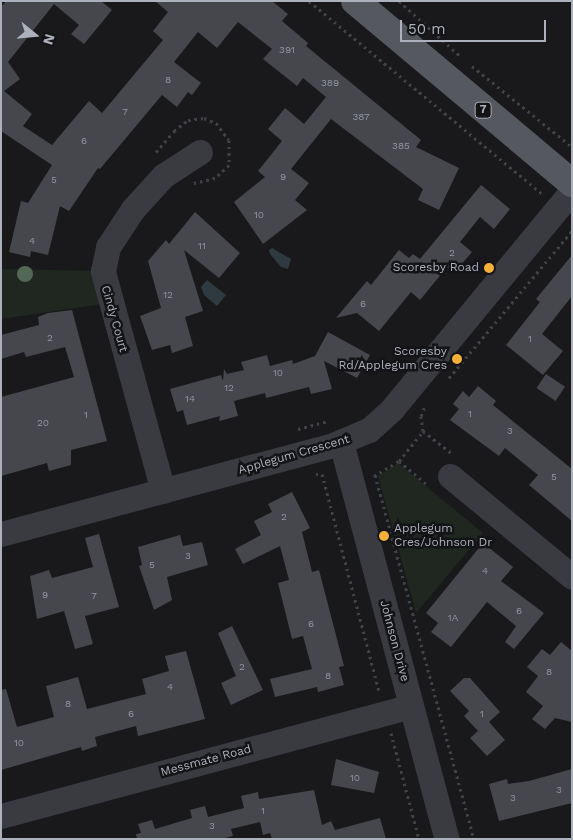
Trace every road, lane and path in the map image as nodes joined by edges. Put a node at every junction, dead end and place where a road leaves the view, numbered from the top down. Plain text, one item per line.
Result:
1 (309, 1) edge
2 (355, 1) edge
3 (399, 1) edge
4 (462, 58) dead end
5 (470, 64) dead end
6 (572, 147) edge
7 (200, 152) dead end
8 (149, 160) dead end
9 (572, 183) edge
10 (187, 185) dead end
11 (572, 191) edge
12 (534, 200) dead end
13 (572, 231) edge
14 (444, 384) dead end
15 (432, 399) dead end
16 (338, 431) junction
17 (288, 432) dead end
18 (322, 474) dead end
19 (450, 476) dead end
20 (163, 491) junction
21 (1, 534) edge
22 (572, 577) edge
23 (379, 689) dead end
24 (411, 706) junction
25 (390, 732) dead end
26 (1, 816) edge
27 (419, 839) edge
28 (447, 839) edge
29 (474, 839) edge

1 - 12 path
2 - 9 main road, 7
3 - 4 path
5 - 6 path
7 - 20 street, Cindy Court
8 - 10 path
11 - 16 street, Applegum Crescent
13 - 14 path
15 - 29 path
16 - 17 path
16 - 20 street, Applegum Crescent
16 - 24 street, Johnson Drive
18 - 23 path
19 - 22 street
20 - 21 street, Applegum Crescent
24 - 26 street, Messmate Road
24 - 28 street, Johnson Drive
25 - 27 path

